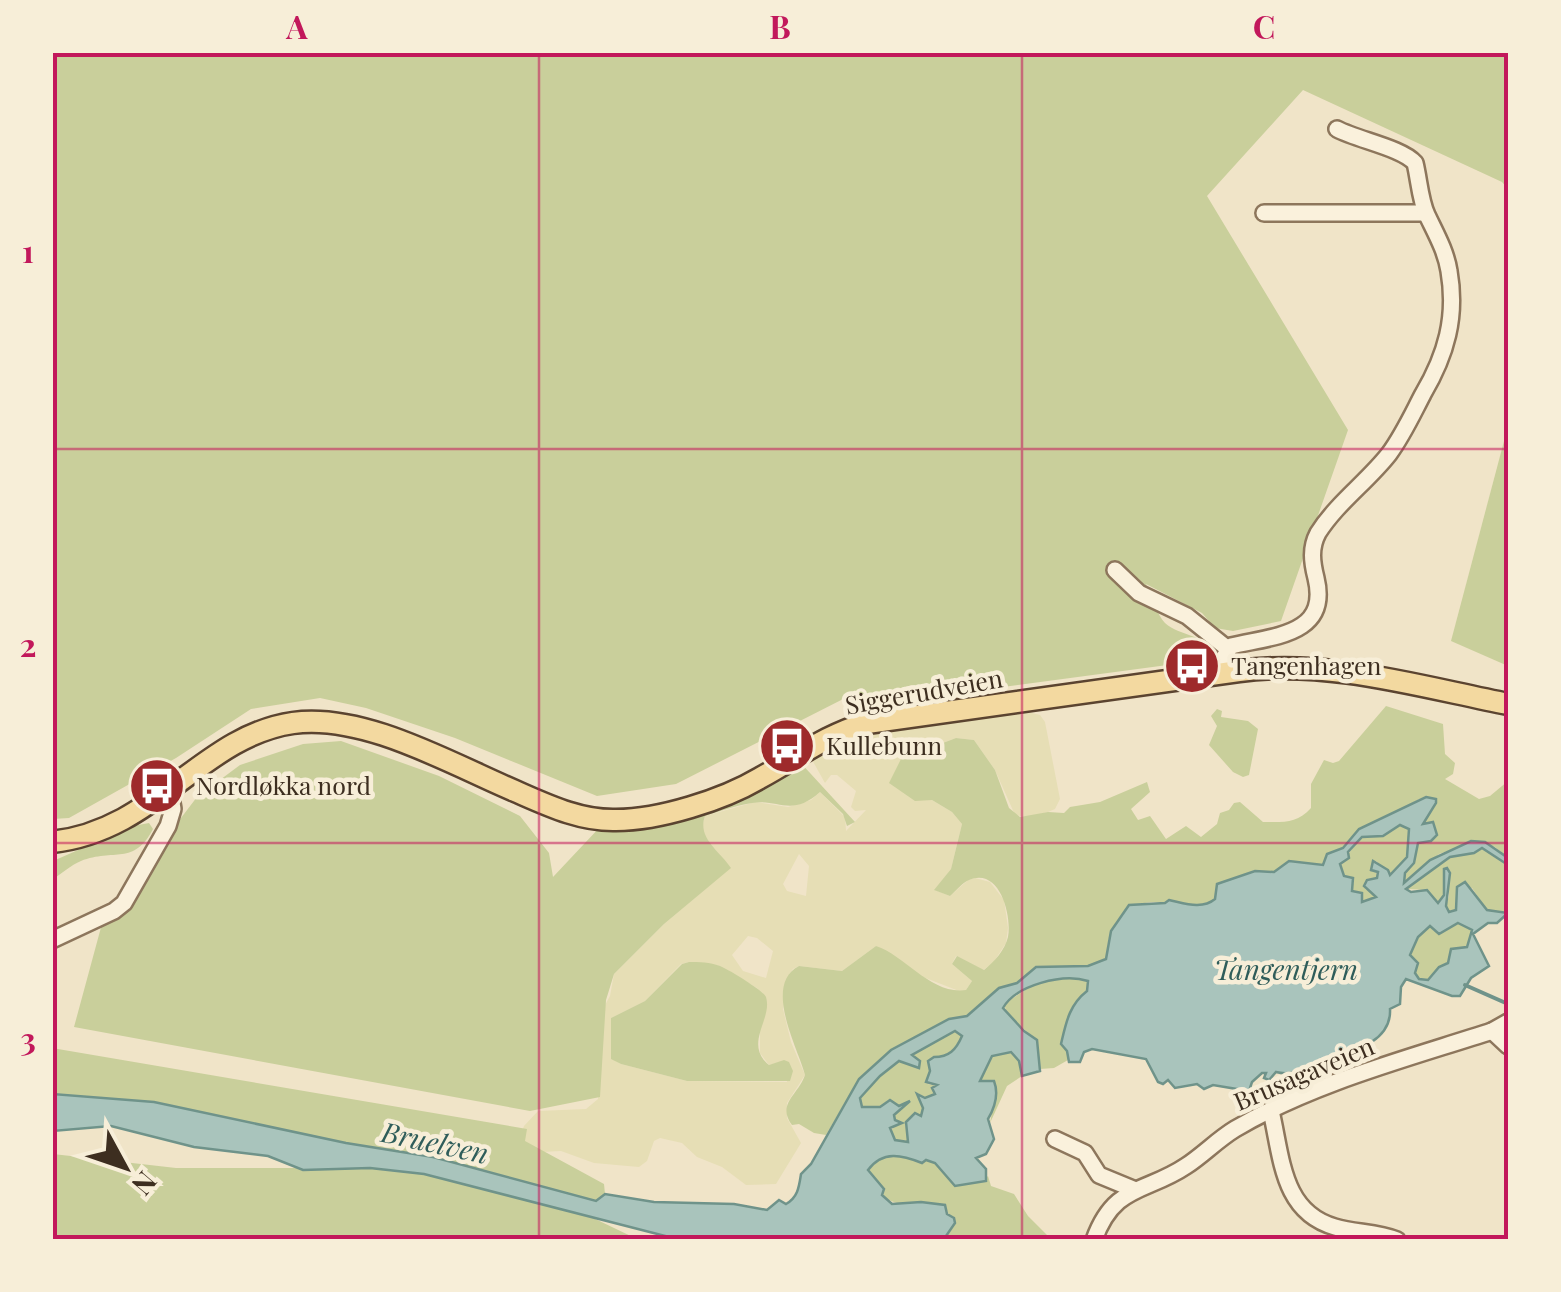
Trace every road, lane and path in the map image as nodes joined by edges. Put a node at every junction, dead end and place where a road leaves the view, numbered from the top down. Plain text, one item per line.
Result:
1 (1336, 128) dead end
2 (1264, 213) dead end
3 (1425, 213) junction
4 (1115, 570) dead end
5 (1228, 649) junction
6 (1224, 673) junction
7 (1508, 704) edge
8 (170, 791) junction
9 (52, 842) edge
10 (52, 940) edge
11 (1508, 1022) edge
12 (1492, 1031) junction
13 (1508, 1046) edge
14 (1271, 1111) junction
15 (1055, 1139) dead end
16 (1133, 1189) junction
17 (1338, 1234) edge
18 (1094, 1240) edge
19 (1397, 1240) edge

1 - 3 street
2 - 3 street
3 - 5 street
4 - 5 street
5 - 6 street
6 - 7 main road, Siggerudveien
6 - 8 main road, Siggerudveien
8 - 9 main road, Siggerudveien
8 - 10 street
11 - 12 street, Brusagaveien
12 - 13 street
12 - 14 street, Brusagaveien
14 - 16 street, Brusagaveien
14 - 17 street
15 - 16 street
16 - 18 street, Brusagaveien
17 - 19 street

